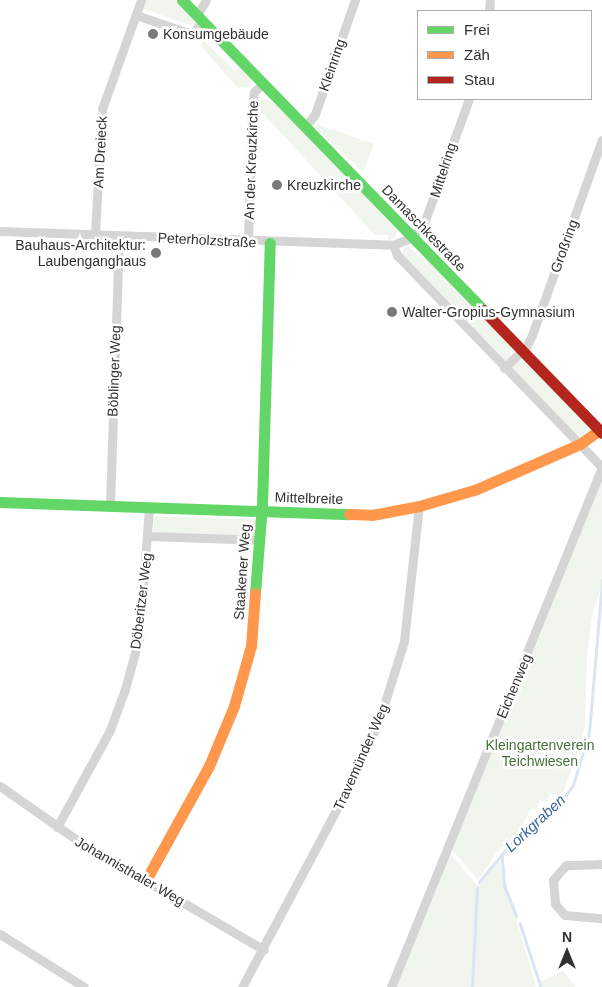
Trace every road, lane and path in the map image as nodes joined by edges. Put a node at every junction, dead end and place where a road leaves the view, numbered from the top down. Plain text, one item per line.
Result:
1 (141, 0) edge
2 (182, 0) edge
3 (206, 0) edge
4 (355, 0) edge
5 (136, 15) junction
6 (200, 18) junction
7 (263, 84) junction
8 (469, 100) edge
9 (305, 127) junction
10 (602, 140) edge
11 (0, 231) edge
12 (95, 234) junction
13 (119, 236) junction
14 (412, 237) junction
15 (248, 241) junction
16 (270, 242) junction
17 (393, 245) junction
18 (522, 351) junction
19 (504, 368) junction
20 (601, 432) edge
21 (580, 444) junction
22 (602, 467) edge
23 (0, 502) edge
24 (110, 506) junction
25 (418, 506) junction
26 (149, 507) junction
27 (261, 512) junction
28 (148, 536) junction
29 (260, 540) junction
30 (0, 786) edge
31 (57, 827) junction
32 (602, 864) edge
33 (146, 880) junction
34 (602, 918) edge
35 (0, 934) edge
36 (264, 950) junction
37 (84, 987) edge
38 (242, 987) edge
39 (390, 987) edge

1 - 5 street, Am Dreieck
2 - 6 street, Damaschkestraße
3 - 6 street
4 - 9 street, Kleinring
5 - 6 street
5 - 12 street, Am Dreieck
6 - 7 street, Damaschkestraße
7 - 9 street, Damaschkestraße
7 - 15 street, An der Kreuzkirche
8 - 14 street, Mittelring
9 - 14 street, Damaschkestraße
10 - 18 street, Großring
11 - 12 street, Peterholzstraße
12 - 13 street, Peterholzstraße
13 - 15 street, Peterholzstraße
13 - 24 street, Böblinger Weg
14 - 17 street, Peterholzstraße
14 - 18 street, Damaschkestraße
15 - 16 street, Peterholzstraße
16 - 17 street, Peterholzstraße
16 - 27 street, Staakener Weg
17 - 19 street
18 - 19 street, Großring
18 - 20 street, Damaschkestraße
19 - 21 street
20 - 21 street, Mittelbreite
21 - 22 street
21 - 25 street, Mittelbreite
22 - 39 street, Eichenweg
23 - 24 street, Mittelbreite
24 - 26 street, Mittelbreite
25 - 27 street, Mittelbreite
25 - 36 street, Travemünder Weg
26 - 27 street, Mittelbreite
26 - 28 street, Döberitzer Weg
27 - 29 street, Staakener Weg
28 - 29 street
28 - 31 street, Döberitzer Weg
29 - 33 street, Staakener Weg
30 - 31 street, Johannisthaler Weg
31 - 33 street, Johannisthaler Weg
32 - 34 street
33 - 36 street, Johannisthaler Weg
35 - 37 street
36 - 38 street, Travemünder Weg

